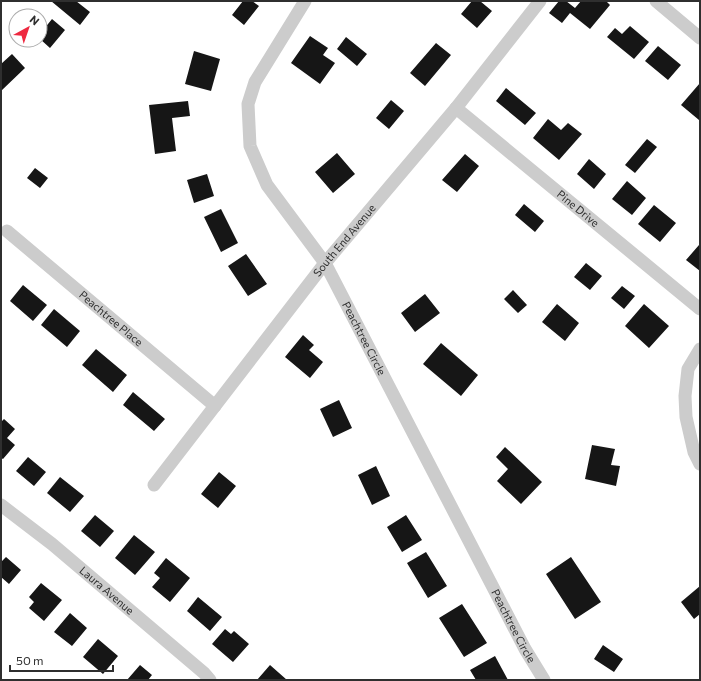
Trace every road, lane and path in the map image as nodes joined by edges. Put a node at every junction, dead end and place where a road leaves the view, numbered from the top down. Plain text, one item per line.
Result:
1 (305, 1) edge
2 (540, 1) edge
3 (656, 1) edge
4 (700, 38) edge
5 (456, 108) junction
6 (7, 231) dead end
7 (325, 263) junction
8 (700, 309) edge
9 (700, 349) edge
10 (215, 406) junction
11 (700, 464) edge
12 (154, 485) dead end
13 (1, 505) edge
14 (210, 680) edge
15 (544, 680) edge

1 - 7 street, Peachtree Circle
2 - 5 street, South End Avenue
3 - 4 street
5 - 7 street, South End Avenue
5 - 8 street, Pine Drive
6 - 10 street, Peachtree Place
7 - 10 street, South End Avenue
7 - 15 street, Peachtree Circle
9 - 11 street
10 - 12 street, South End Avenue
13 - 14 street, Laura Avenue

